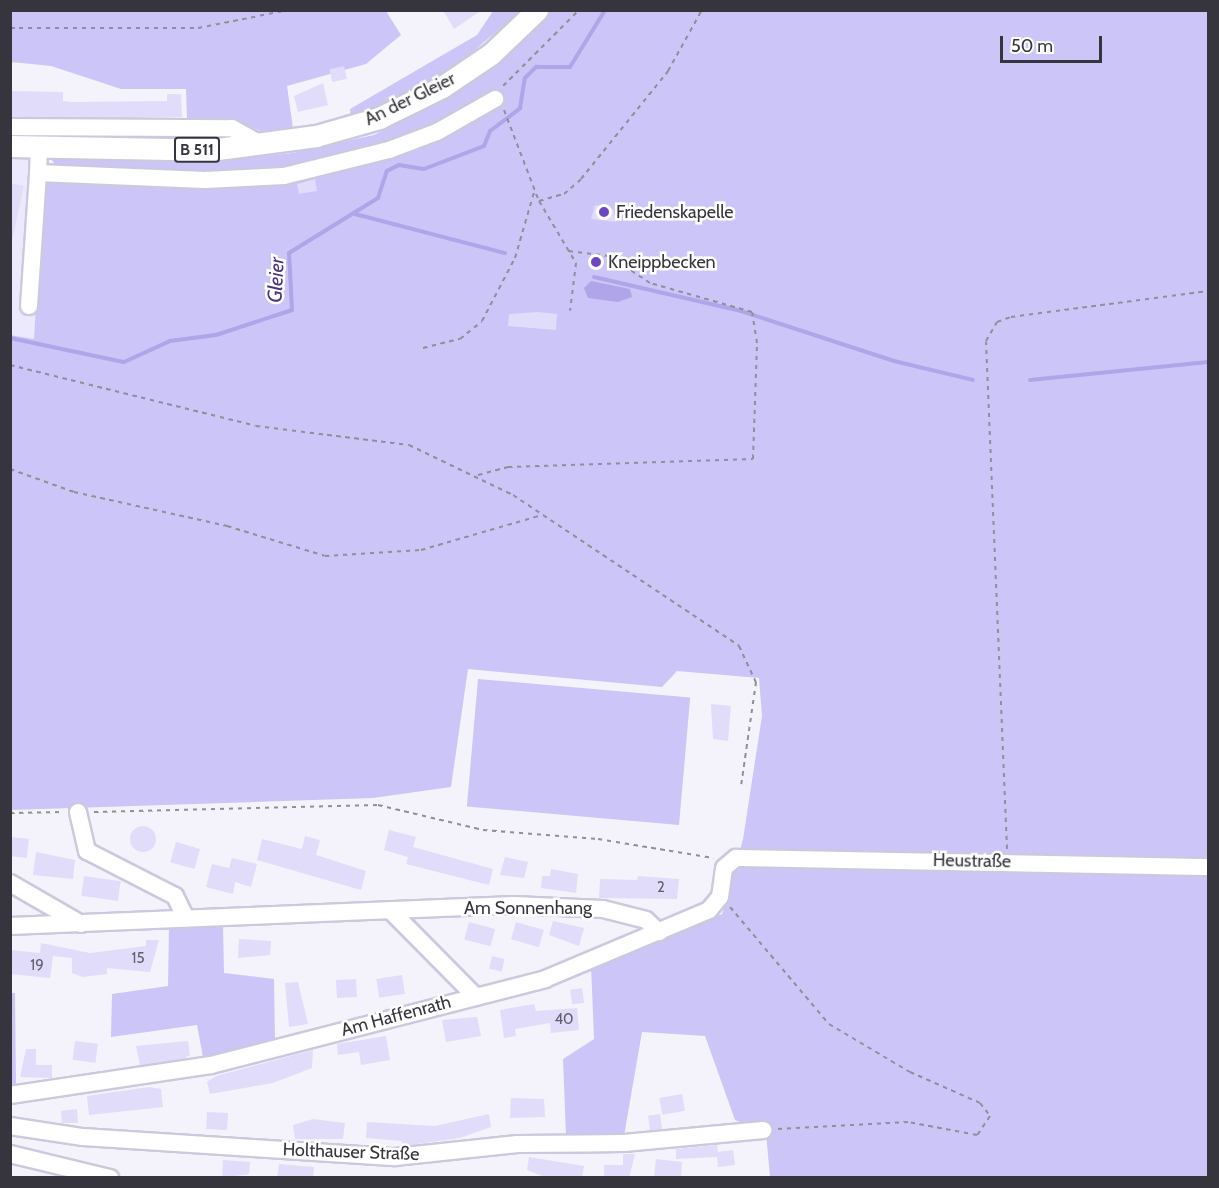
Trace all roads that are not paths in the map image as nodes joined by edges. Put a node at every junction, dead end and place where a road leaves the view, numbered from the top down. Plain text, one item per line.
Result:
1 (537, 10) edge
2 (495, 99) road end
3 (10, 127) edge
4 (263, 145) junction
5 (10, 146) edge
6 (39, 147) junction
7 (38, 173) junction
8 (29, 306) dead end
9 (78, 812) road end
10 (1209, 867) edge
11 (10, 883) edge
12 (720, 897) joint
13 (391, 911) junction
14 (186, 919) junction
15 (81, 924) junction
16 (10, 926) edge
17 (659, 932) junction
18 (474, 995) junction
19 (10, 1095) edge
20 (10, 1126) edge
21 (763, 1130) road end
22 (10, 1154) edge
23 (110, 1178) edge

1 - 4 main road, An der Gleier / B 511
2 - 7 street
3 - 4 street
4 - 6 main road, An der Gleier / B 511
5 - 6 main road, An der Gleier / B 511
6 - 7 street
7 - 8 street
9 - 14 street
10 - 12 street, Heustraße
11 - 15 street
12 - 17 street, Am Haffenrath
13 - 14 street, Am Sonnenhang
13 - 17 street, Am Sonnenhang
13 - 18 street
14 - 15 street, Am Sonnenhang
15 - 16 street, Am Sonnenhang
17 - 18 street, Am Haffenrath
18 - 19 street, Am Haffenrath
20 - 21 street, Holthauser Straße
22 - 23 street

